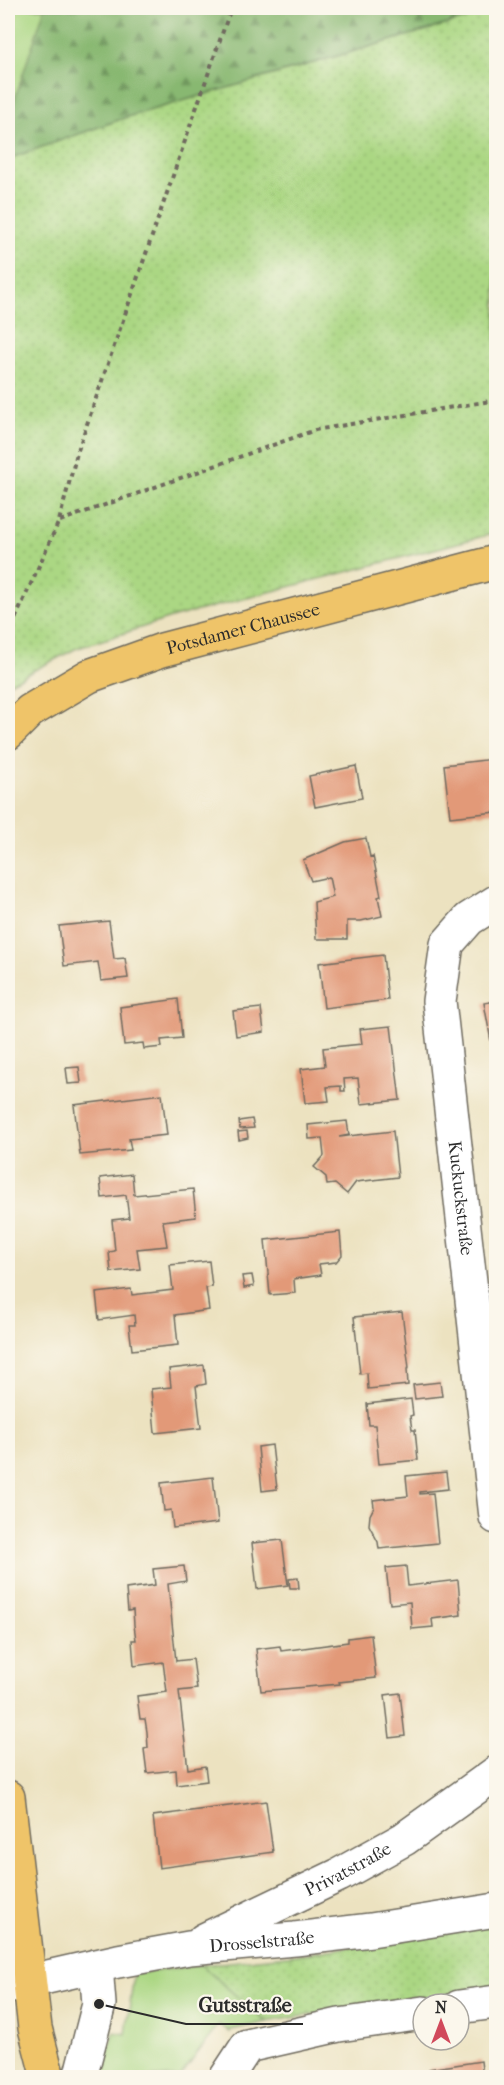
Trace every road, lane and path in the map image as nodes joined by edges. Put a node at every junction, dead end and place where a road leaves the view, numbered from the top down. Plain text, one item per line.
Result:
1 (231, 8) edge
2 (496, 400) edge
3 (59, 521) junction
4 (496, 562) edge
5 (8, 635) edge
6 (8, 733) edge
7 (496, 902) edge
8 (496, 1517) edge
9 (496, 1773) edge
10 (8, 1797) edge
11 (496, 1910) edge
12 (189, 1948) junction
13 (96, 1966) junction
14 (19, 1983) edge
15 (496, 2002) edge
16 (471, 2005) edge
17 (411, 2015) edge
18 (48, 2078) edge
19 (80, 2078) edge
20 (226, 2078) edge

1 - 3 path
2 - 3 path
3 - 5 path
4 - 6 main road, Potsdamer Chaussee
7 - 8 street, Kuckuckstraße
9 - 12 street, Privatstraße
10 - 14 main road
11 - 12 street, Drosselstraße
12 - 13 street, Drosselstraße
13 - 14 street, Drosselstraße
13 - 19 street
14 - 18 main road
15 - 16 street
17 - 20 street

